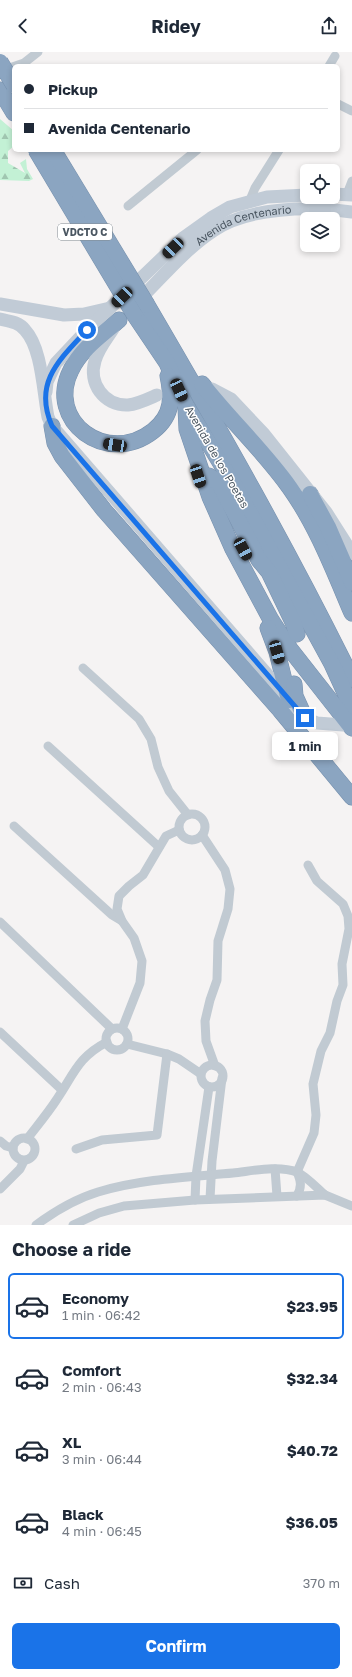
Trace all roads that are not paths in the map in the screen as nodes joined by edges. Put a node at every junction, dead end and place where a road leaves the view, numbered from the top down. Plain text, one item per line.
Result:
1 (38, 52) edge
2 (335, 56) dead end
3 (0, 62) edge
4 (21, 64) edge
5 (330, 64) edge
6 (12, 68) edge
7 (0, 72) edge
8 (12, 82) edge
9 (0, 90) edge
10 (340, 105) edge
11 (12, 110) edge
12 (352, 111) edge
13 (37, 152) edge
14 (54, 152) edge
15 (195, 152) edge
16 (278, 152) edge
17 (352, 181) edge
18 (300, 195) edge
19 (349, 195) edge
20 (250, 200) junction
21 (128, 206) dead end
22 (352, 212) edge
23 (0, 304) edge
24 (140, 309) junction
25 (115, 314) junction
26 (0, 319) edge
27 (165, 336) junction
28 (167, 363) junction
29 (212, 389) dead end
30 (157, 395) dead end
31 (45, 398) junction
32 (185, 404) junction
33 (52, 426) junction
34 (192, 455) junction
35 (310, 494) junction
36 (237, 498) junction
37 (206, 509) junction
38 (112, 519) junction
39 (338, 529) junction
40 (227, 537) junction
41 (352, 540) edge
42 (244, 541) junction
43 (154, 550) junction
44 (352, 553) edge
45 (269, 572) junction
46 (166, 581) junction
47 (352, 582) edge
48 (352, 613) edge
49 (297, 634) dead end
50 (296, 665) dead end
51 (83, 668) dead end
52 (352, 679) edge
53 (289, 700) junction
54 (352, 708) edge
55 (305, 718) junction
56 (349, 725) edge
57 (48, 746) dead end
58 (352, 797) edge
59 (188, 815) junction
60 (14, 826) dead end
61 (180, 830) junction
62 (202, 835) junction
63 (159, 847) junction
64 (308, 865) dead end
65 (122, 921) junction
66 (0, 922) edge
67 (112, 1029) junction
68 (122, 1029) junction
69 (0, 1032) edge
70 (106, 1042) junction
71 (127, 1044) junction
72 (167, 1054) junction
73 (215, 1066) junction
74 (201, 1074) junction
75 (222, 1078) junction
76 (209, 1087) junction
77 (62, 1090) junction
78 (27, 1139) junction
79 (0, 1141) edge
80 (13, 1148) junction
81 (76, 1149) dead end
82 (198, 1160) junction
83 (24, 1161) junction
84 (212, 1161) junction
85 (275, 1169) junction
86 (297, 1172) junction
87 (211, 1175) junction
88 (196, 1176) junction
89 (0, 1189) edge
90 (325, 1195) junction
91 (277, 1196) junction
92 (297, 1196) junction
93 (210, 1199) junction
94 (195, 1200) junction
95 (352, 1206) edge
96 (36, 1225) edge
97 (73, 1225) edge

1 - 4 street
2 - 5 street
3 - 8 highway, bridge
6 - 7 street
9 - 11 highway
10 - 12 street
13 - 24 highway, Avenida de los Poetas / VDCTO C, bridge
14 - 24 highway, Avenida de los Poetas / VDCTO C, bridge
15 - 21 street
16 - 20 street
17 - 19 street
18 - 20 main road, Avenida Centenario
20 - 25 main road, Avenida Centenario
22 - 25 main road, Avenida Centenario
23 - 25 main road, Avenida Centenario
24 - 27 highway, Avenida de los Poetas / VDCTO C
24 - 28 highway, Avenida de los Poetas / VDCTO C
25 - 28 highway
25 - 30 main road, Avenida Centenario
25 - 31 main road
26 - 31 main road
27 - 48 highway
27 - 52 highway, Avenida de los Poetas / VDCTO C
28 - 32 highway, Avenida de los Poetas / VDCTO C
29 - 35 main road
31 - 33 main road
32 - 34 highway
32 - 36 highway, Avenida de los Poetas / VDCTO C
32 - 42 highway
33 - 38 highway
33 - 43 main road
34 - 37 highway
34 - 40 highway
35 - 39 main road
35 - 47 highway
36 - 45 highway
36 - 54 highway, Avenida de los Poetas
37 - 40 highway
37 - 53 highway
38 - 43 highway
38 - 46 highway
39 - 41 street
39 - 44 main road
40 - 56 highway
42 - 45 highway
42 - 56 highway
43 - 46 highway
43 - 53 main road
45 - 49 highway
46 - 58 highway
50 - 55 highway
51 - 59 street
53 - 55 main road
55 - 56 main road
57 - 63 street
59 - 61 street
59 - 62 street
60 - 65 street
61 - 62 street
61 - 63 street
62 - 73 street
63 - 65 street
64 - 86 street
65 - 68 street
66 - 67 street
67 - 68 street
67 - 70 street
68 - 71 street
69 - 77 street
70 - 71 street
70 - 77 street
71 - 72 street
72 - 74 street
72 - 81 street
73 - 74 street
73 - 75 street
74 - 76 street
75 - 76 street
75 - 84 street
76 - 82 street
77 - 78 street
78 - 80 street
78 - 83 street
79 - 80 street
80 - 83 street
82 - 84 street
82 - 88 street
83 - 89 street
84 - 87 street
85 - 86 street
85 - 87 street
85 - 91 street
86 - 90 street
86 - 92 street
87 - 88 street
87 - 93 street
88 - 94 street
88 - 96 street
90 - 92 street
90 - 95 street
91 - 92 street
91 - 93 street
93 - 94 street
94 - 97 street

